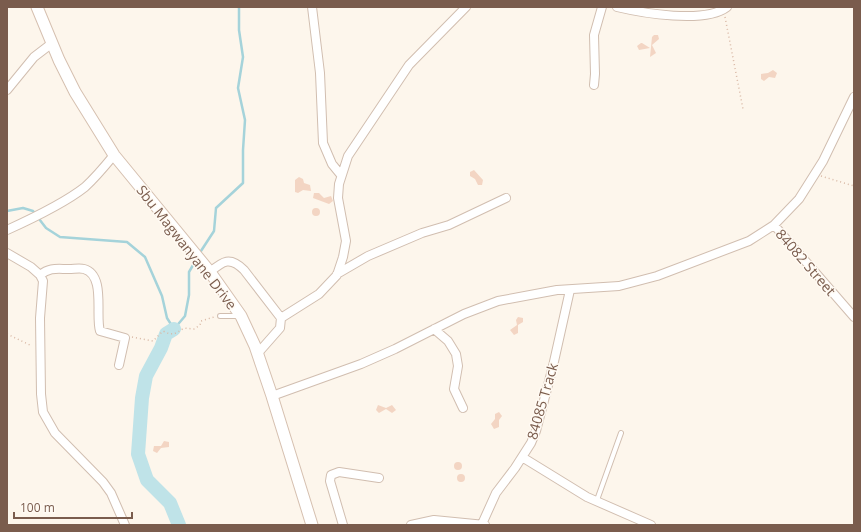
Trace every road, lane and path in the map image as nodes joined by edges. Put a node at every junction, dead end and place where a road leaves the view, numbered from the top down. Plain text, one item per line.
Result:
1 (37, 7) edge
2 (312, 7) edge
3 (466, 7) edge
4 (602, 7) edge
5 (617, 7) edge
6 (725, 8) edge
7 (51, 44) junction
8 (594, 85) dead end
9 (7, 90) edge
10 (854, 97) edge
11 (743, 109) dead end
12 (114, 155) junction
13 (341, 174) junction
14 (816, 175) junction
15 (854, 186) edge
16 (506, 198) dead end
17 (774, 225) junction
18 (7, 230) edge
19 (7, 253) edge
20 (208, 270) junction
21 (40, 275) junction
22 (337, 275) junction
23 (570, 290) junction
24 (220, 316) joint
25 (241, 316) junction
26 (854, 317) edge
27 (281, 318) junction
28 (434, 329) junction
29 (7, 334) edge
30 (125, 338) junction
31 (41, 351) junction
32 (258, 353) junction
33 (119, 365) dead end
34 (272, 396) junction
35 (462, 408) dead end
36 (620, 433) dead end
37 (522, 457) junction
38 (379, 478) dead end
39 (597, 500) junction
40 (125, 525) edge
41 (312, 525) edge
42 (343, 525) edge
43 (411, 525) edge
44 (483, 525) edge
45 (650, 525) edge

1 - 7 main road, Sbu Magwanyane Drive
2 - 13 street
3 - 13 street
4 - 8 street
5 - 6 street
6 - 11 path
7 - 9 street
7 - 12 main road, Sbu Magwanyane Drive
10 - 14 street
12 - 18 street
12 - 20 main road, Sbu Magwanyane Drive
13 - 22 street
14 - 15 path
14 - 17 street
16 - 22 street
17 - 23 street
17 - 26 street, 84082 Street
19 - 21 street
20 - 25 main road, Sbu Magwanyane Drive
20 - 27 street
21 - 30 street
21 - 31 street
22 - 27 street
23 - 28 street
23 - 37 street, 84085 Track
24 - 25 lane
24 - 30 path
25 - 32 main road, Sbu Magwanyane Drive
27 - 32 street
28 - 34 street
28 - 35 street
29 - 31 path
30 - 33 street
31 - 40 street
32 - 34 main road, Sbu Magwanyane Drive
34 - 41 main road, Sbu Magwanyane Drive
36 - 39 lane
37 - 39 street
37 - 44 street, 84085 Track
38 - 42 street
39 - 45 street
43 - 44 street

